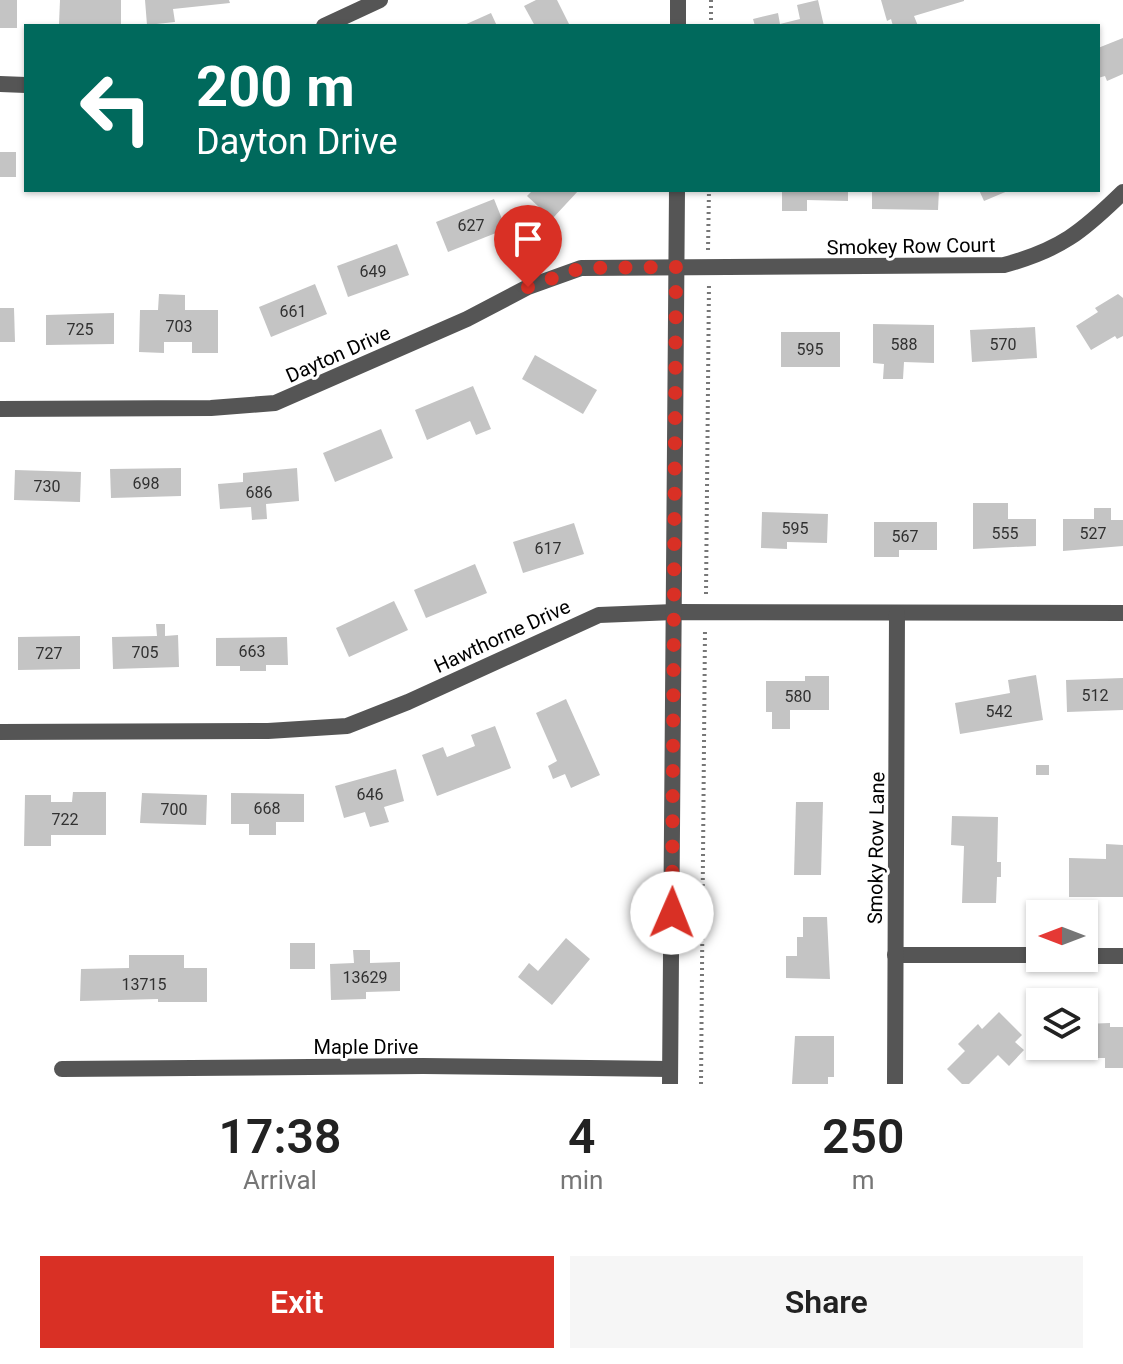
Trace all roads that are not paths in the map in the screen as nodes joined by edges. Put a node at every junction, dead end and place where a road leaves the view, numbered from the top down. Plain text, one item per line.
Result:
1 (380, 0) edge
2 (678, 0) edge
3 (328, 24) edge
4 (678, 24) edge
5 (0, 84) edge
6 (24, 85) edge
7 (677, 192) edge
8 (1123, 192) edge
9 (676, 267) junction
10 (0, 409) edge
11 (674, 612) junction
12 (897, 613) junction
13 (1123, 613) edge
14 (0, 732) edge
15 (895, 955) junction
16 (1026, 955) edge
17 (1098, 956) edge
18 (1123, 956) edge
19 (62, 1069) dead end
20 (238, 1076) edge
21 (670, 1077) edge
22 (895, 1084) edge

1 - 3 street
2 - 4 street
5 - 6 street
7 - 9 street
8 - 9 street, Smokey Row Court
9 - 10 street, Dayton Drive
9 - 11 street
11 - 12 street, Hawthorne Drive
11 - 14 street, Hawthorne Drive
11 - 21 street
12 - 13 street, Hawthorne Drive
12 - 15 street, Smoky Row Lane
15 - 16 street
15 - 22 street, Smoky Row Lane
17 - 18 street
19 - 20 street, Maple Drive
20 - 21 street, Maple Drive

